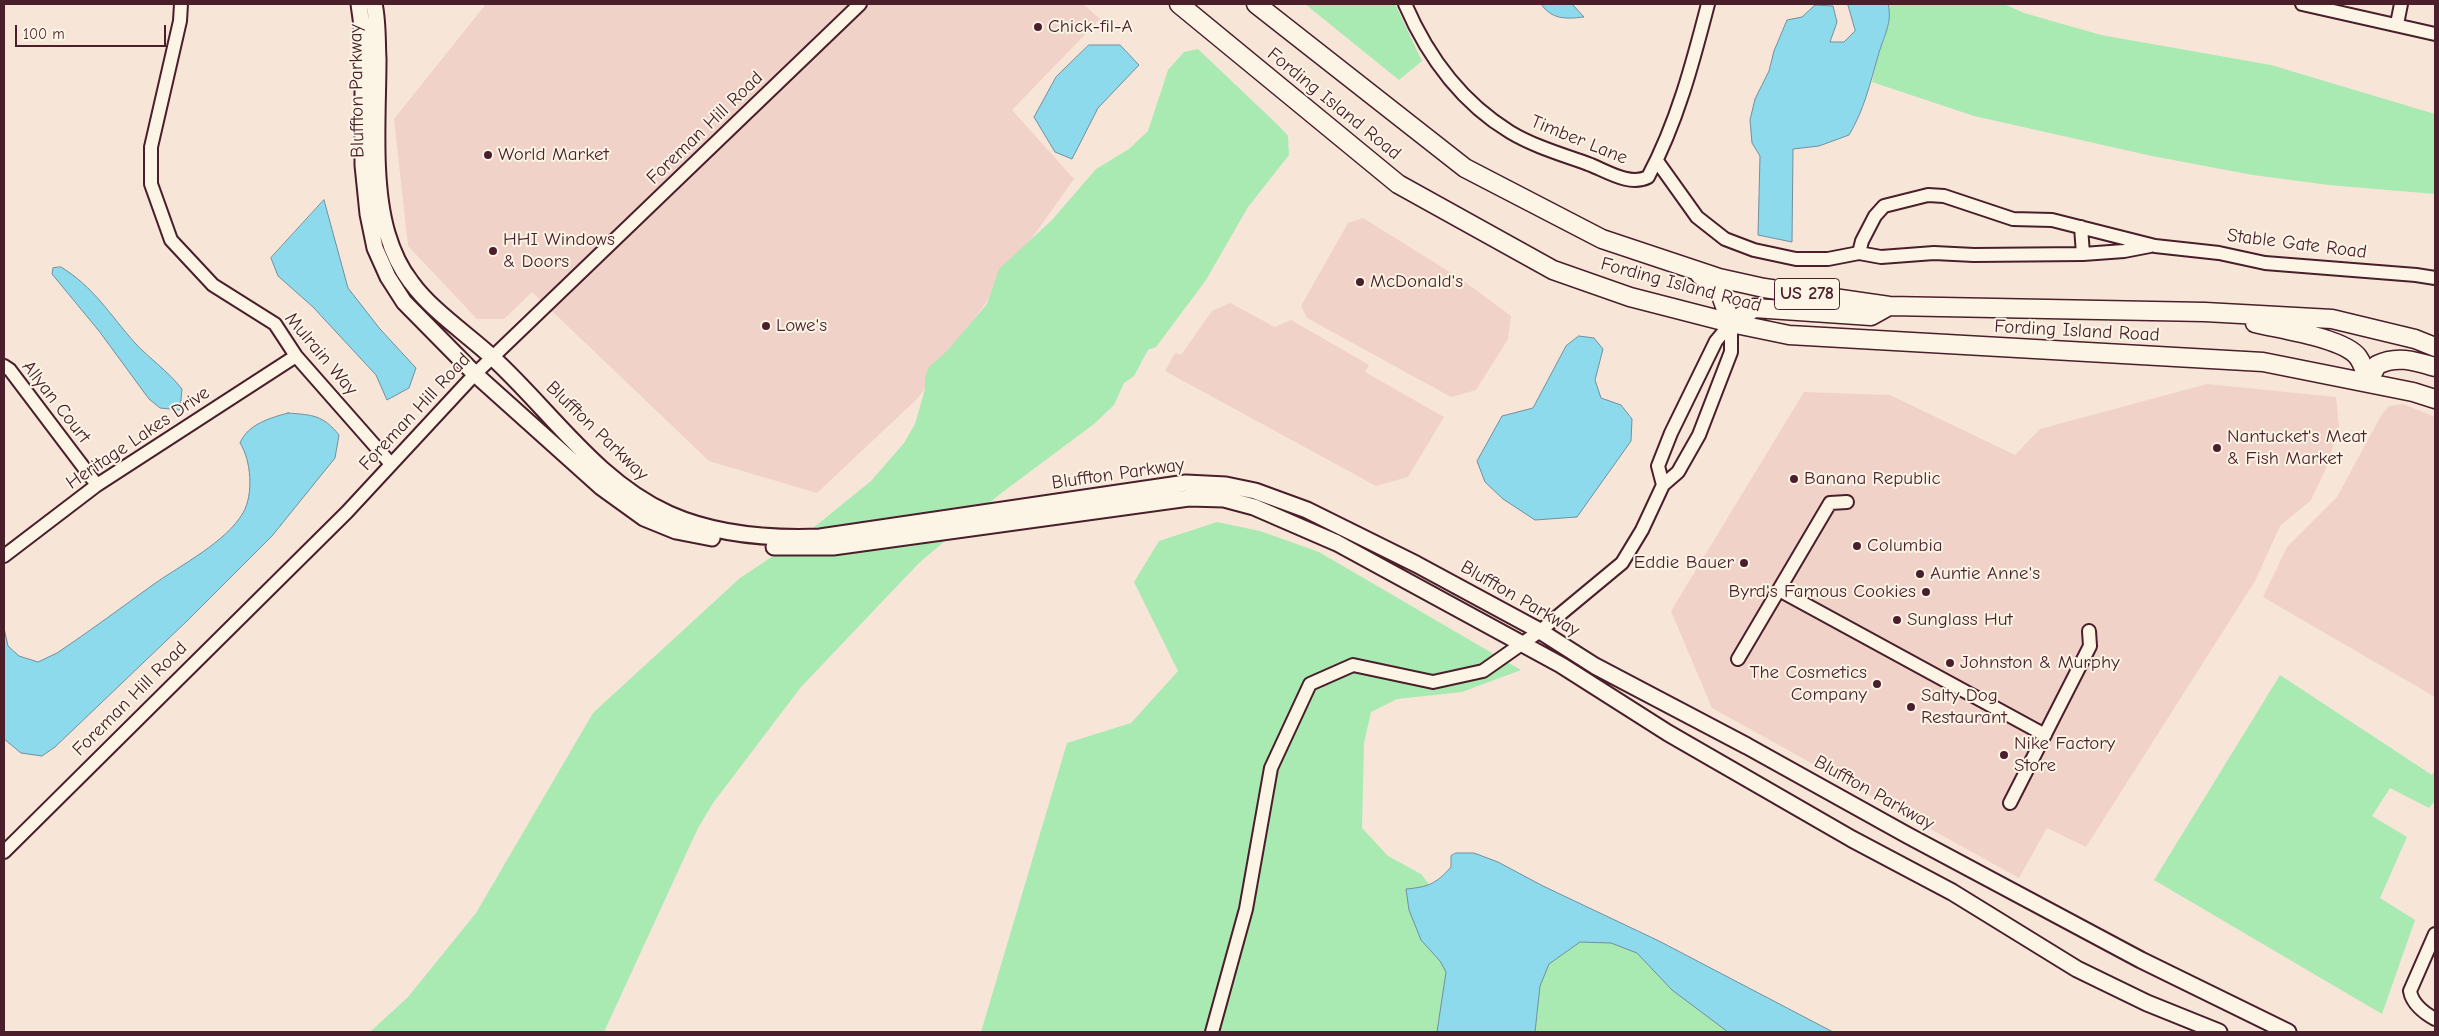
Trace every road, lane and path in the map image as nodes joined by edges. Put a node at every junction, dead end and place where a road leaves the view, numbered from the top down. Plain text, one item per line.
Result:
1 (181, 4) edge
2 (359, 4) edge
3 (374, 4) edge
4 (860, 4) edge
5 (1179, 4) edge
6 (1256, 4) edge
7 (1405, 4) edge
8 (1708, 4) edge
9 (2302, 4) edge
10 (2401, 4) edge
11 (2397, 24) junction
12 (2435, 34) edge
13 (1657, 161) junction
14 (2081, 227) junction
15 (2155, 246) junction
16 (1859, 253) junction
17 (2083, 254) junction
18 (1689, 268) junction
19 (2435, 278) edge
20 (1890, 306) junction
21 (2205, 312) junction
22 (1731, 324) junction
23 (2435, 347) edge
24 (296, 356) junction
25 (493, 357) junction
26 (4, 366) edge
27 (2435, 367) edge
28 (475, 374) junction
29 (2368, 382) junction
30 (1694, 385) junction
31 (1714, 396) junction
32 (2435, 399) edge
33 (391, 464) junction
34 (97, 485) junction
35 (1663, 485) junction
36 (1848, 502) dead end
37 (4, 556) edge
38 (1779, 590) junction
39 (1540, 630) junction
40 (2089, 631) dead end
41 (1522, 644) junction
42 (1738, 659) dead end
43 (2045, 735) junction
44 (2010, 803) dead end
45 (4, 852) edge
46 (2435, 934) edge
47 (2435, 1019) edge
48 (1212, 1032) edge
49 (2219, 1032) edge
50 (2288, 1032) edge

1 - 24 street, Mulrain Way
2 - 28 main road, Bluffton Parkway
3 - 25 main road, Bluffton Parkway
4 - 25 street, Foreman Hill Road
5 - 22 highway, Fording Island Road / US 278
6 - 18 highway, Fording Island Road / US 278
7 - 13 street, Timber Lane
8 - 13 street, Timber Lane
9 - 11 street
10 - 11 street
11 - 12 street
13 - 16 street, Stable Gate Road
14 - 15 street, Stable Gate Road
14 - 16 street, Stable Gate Road
14 - 17 street
15 - 17 street, Stable Gate Road
15 - 19 street, Stable Gate Road
16 - 17 street, Stable Gate Road
18 - 20 highway, Fording Island Road / US 278
18 - 22 highway
20 - 21 highway, Fording Island Road / US 278
20 - 22 highway
21 - 23 highway, Fording Island Road / US 278
21 - 29 highway
22 - 29 highway, Fording Island Road / US 278
22 - 30 street
22 - 31 street
24 - 33 street, Mulrain Way
24 - 34 street, Heritage Lakes Drive
25 - 28 street, Foreman Hill Road
25 - 39 main road, Bluffton Parkway
26 - 34 street, Allyan Court
27 - 29 highway
28 - 33 street, Foreman Hill Road
28 - 41 main road, Bluffton Parkway
29 - 32 highway, Fording Island Road / US 278
30 - 31 street
30 - 35 street
31 - 35 street
33 - 45 street, Foreman Hill Road
34 - 37 street, Heritage Lakes Drive
35 - 39 street
36 - 38 street
38 - 42 street
38 - 43 street
39 - 41 street
39 - 50 main road, Bluffton Parkway
40 - 43 street
41 - 48 street
41 - 49 main road, Bluffton Parkway
43 - 44 street
46 - 47 street

